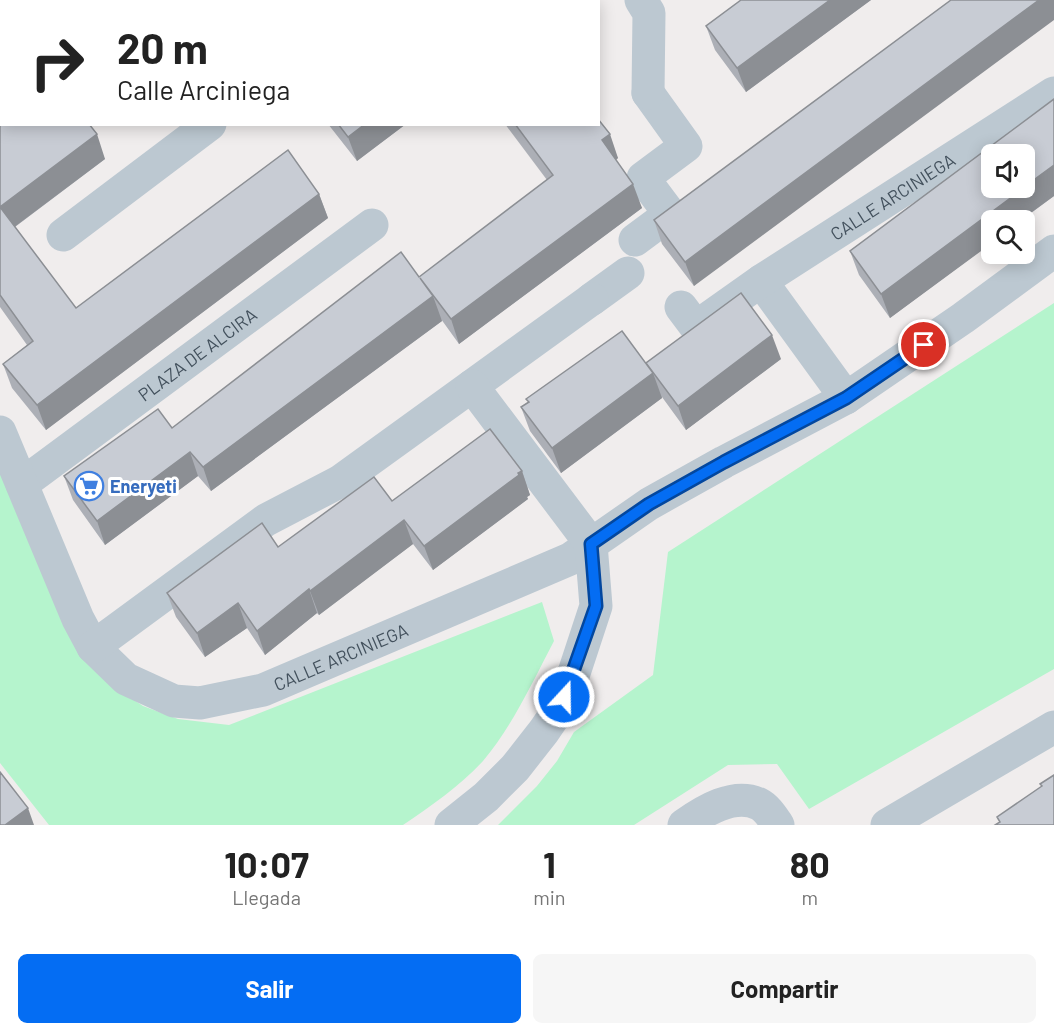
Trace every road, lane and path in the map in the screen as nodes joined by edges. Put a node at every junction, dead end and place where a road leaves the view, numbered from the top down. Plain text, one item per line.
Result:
1 (641, 0) edge
2 (1054, 93) edge
3 (207, 126) edge
4 (372, 225) dead end
5 (63, 235) dead end
6 (635, 240) dead end
7 (1054, 251) edge
8 (628, 273) dead end
9 (761, 281) junction
10 (681, 307) dead end
11 (472, 386) junction
12 (846, 398) junction
13 (0, 432) edge
14 (22, 484) junction
15 (591, 544) junction
16 (93, 646) junction
17 (1054, 727) edge
18 (451, 825) edge
19 (684, 825) edge
20 (777, 825) edge
21 (887, 825) edge

1 - 6 street
2 - 9 street, CALLE ARCINIEGA
3 - 5 street
4 - 14 street, PLAZA DE ALCIRA
7 - 12 street, CALLE ARCINIEGA
8 - 11 street
9 - 10 street, CALLE ARCINIEGA
9 - 12 street
11 - 15 street
11 - 16 street
12 - 15 street, CALLE ARCINIEGA
13 - 14 street, CALLE ARCINIEGA
14 - 16 street, CALLE ARCINIEGA
15 - 16 street, CALLE ARCINIEGA
15 - 18 street
17 - 21 street
19 - 20 street

